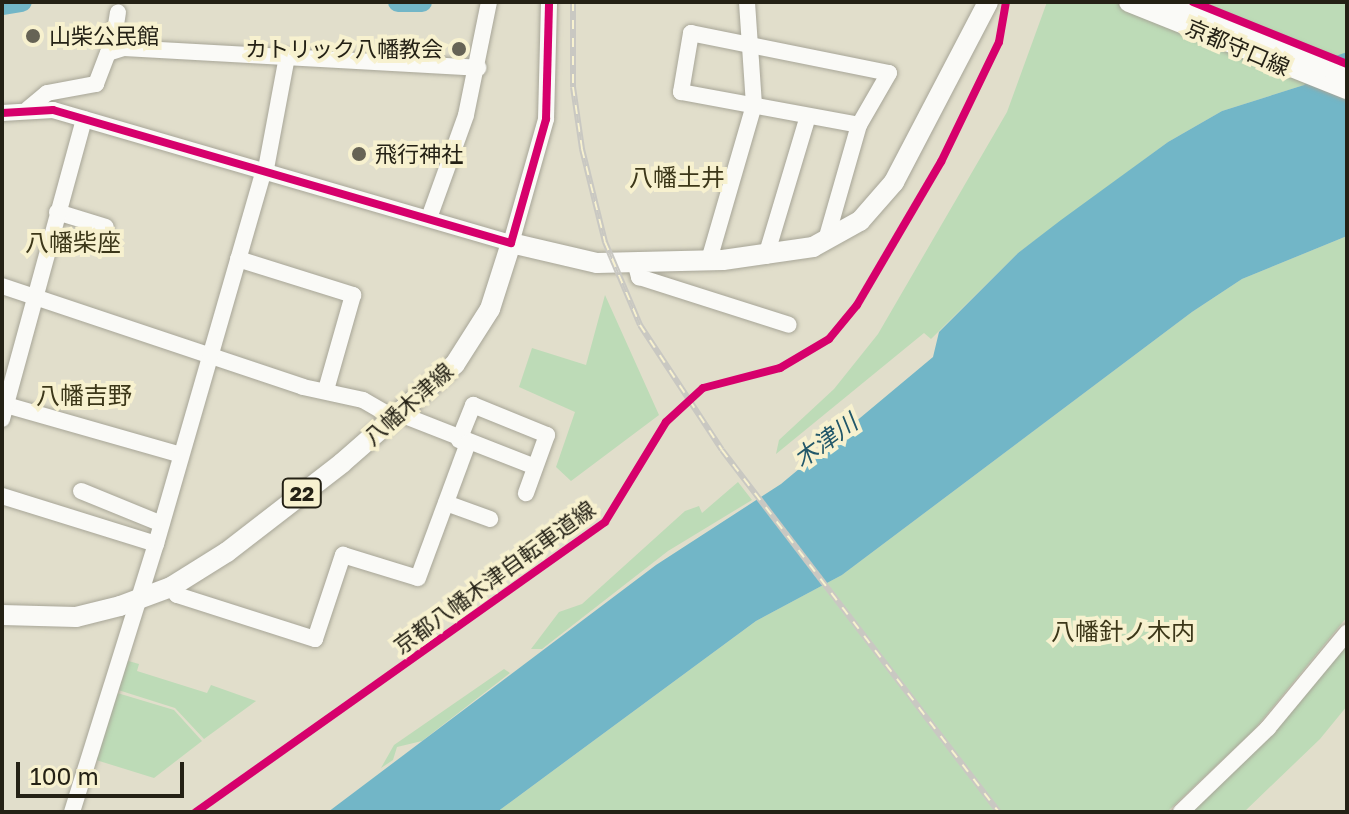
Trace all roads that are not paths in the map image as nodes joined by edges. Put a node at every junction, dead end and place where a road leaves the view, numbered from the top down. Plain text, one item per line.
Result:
1 (747, 2) edge
2 (988, 2) edge
3 (1129, 2) edge
4 (1166, 2) edge
5 (549, 5) edge
6 (489, 6) edge
7 (118, 12) dead end
8 (747, 45) junction
9 (112, 50) junction
10 (287, 57) junction
11 (478, 68) junction
12 (1347, 74) edge
13 (1347, 89) edge
14 (754, 105) junction
15 (28, 109) junction
16 (2, 113) edge
17 (808, 116) junction
18 (84, 119) junction
19 (859, 125) junction
20 (264, 174) junction
21 (57, 212) junction
22 (429, 218) junction
23 (106, 227) dead end
24 (826, 240) junction
25 (511, 243) junction
26 (766, 256) junction
27 (238, 259) junction
28 (709, 260) junction
29 (635, 262) junction
30 (2, 286) edge
31 (32, 297) junction
32 (789, 325) dead end
33 (208, 353) junction
34 (326, 390) junction
35 (4, 412) edge
36 (397, 416) junction
37 (463, 441) junction
38 (181, 455) junction
39 (535, 467) junction
40 (81, 491) dead end
41 (526, 493) dead end
42 (2, 496) edge
43 (446, 503) junction
44 (490, 519) dead end
45 (162, 524) junction
46 (156, 544) junction
47 (171, 587) junction
48 (140, 600) junction
49 (2, 615) edge
50 (1347, 633) edge
51 (72, 812) edge
52 (1181, 812) edge

1 - 8 street
2 - 24 main road
3 - 13 main road, 京都守口線
4 - 12 main road, 京都守口線
5 - 25 street
6 - 11 street
7 - 9 street
8 - 14 street
8 - 14 street
8 - 19 street
9 - 10 street
9 - 15 street
10 - 11 street
10 - 20 street
11 - 22 street
14 - 17 street
14 - 28 street
15 - 16 street
15 - 18 street
17 - 19 street
17 - 26 street
18 - 20 street
18 - 21 street
19 - 24 street
20 - 22 street
20 - 27 street
21 - 23 street
21 - 31 street
22 - 25 street
24 - 26 main road
25 - 29 main road
25 - 36 main road, 八幡木津線 / 22
26 - 28 main road
27 - 33 street
27 - 34 street
28 - 29 main road
29 - 32 street
30 - 31 street
31 - 33 street
31 - 35 street
33 - 34 street
33 - 38 street
34 - 36 street
35 - 38 street
36 - 37 street
36 - 47 main road, 八幡木津線 / 22
37 - 39 street
37 - 39 street
37 - 43 street
38 - 45 street
39 - 41 street
40 - 45 street
42 - 46 street
43 - 44 street
43 - 47 street
45 - 46 street
46 - 48 street
47 - 48 main road, 八幡木津線 / 22
48 - 49 main road, 八幡木津線 / 22
48 - 51 street
50 - 52 street

